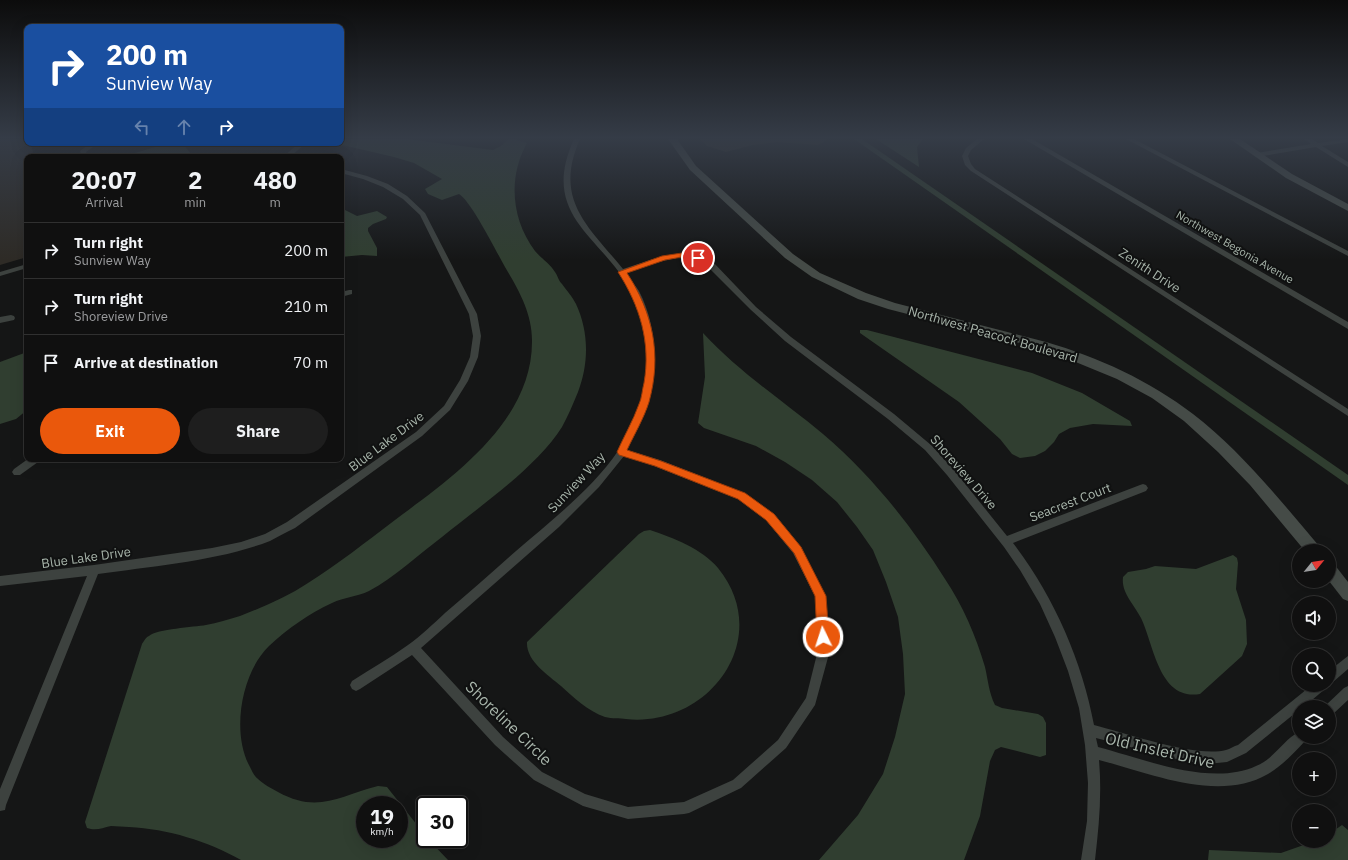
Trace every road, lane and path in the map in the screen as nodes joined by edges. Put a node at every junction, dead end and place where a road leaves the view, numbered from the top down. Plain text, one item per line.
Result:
1 (371, 179) edge
2 (567, 179) edge
3 (705, 179) edge
4 (988, 179) edge
5 (1097, 179) edge
6 (1205, 179) edge
7 (1295, 179) edge
8 (1348, 208) edge
9 (1348, 254) edge
10 (24, 267) edge
11 (622, 272) junction
12 (0, 274) edge
13 (349, 292) dead end
14 (344, 294) edge
15 (11, 318) dead end
16 (0, 320) edge
17 (1348, 326) edge
18 (1348, 413) edge
19 (622, 452) junction
20 (31, 462) edge
21 (17, 472) dead end
22 (1143, 488) dead end
23 (1005, 541) junction
24 (1309, 544) edge
25 (1336, 568) edge
26 (94, 570) junction
27 (1336, 578) edge
28 (1348, 579) edge
29 (0, 581) edge
30 (1348, 594) edge
31 (413, 648) junction
32 (1348, 662) edge
33 (1336, 672) edge
34 (356, 685) dead end
35 (1315, 692) edge
36 (1348, 692) edge
37 (1309, 700) edge
38 (1336, 703) edge
39 (1292, 714) edge
40 (1090, 730) junction
41 (1293, 744) edge
42 (1093, 752) junction
43 (0, 805) edge
44 (1088, 860) edge

1 - 26 street, Blue Lake Drive
2 - 11 street, Sunview Way
3 - 24 street, Northwest Peacock Boulevard
4 - 18 street, Zenith Drive
5 - 17 street, Northwest Begonia Avenue
6 - 9 street
7 - 8 street
10 - 12 street
11 - 19 street, Sunview Way
11 - 23 street, Shoreview Drive
13 - 14 street
15 - 16 street
19 - 31 street, Sunview Way
19 - 31 street, Shoreline Circle
20 - 21 street
22 - 23 street, Seacrest Court
23 - 40 street, Shoreview Drive
25 - 28 street
26 - 29 street, Blue Lake Drive
26 - 43 street
27 - 30 street
31 - 34 street, Sunview Way
32 - 33 street
35 - 37 street, Old Inslet Drive
36 - 38 street
39 - 40 street, Old Inslet Drive
40 - 42 street, Shoreview Drive
41 - 42 street, Old Inslet Drive
42 - 44 street, Shoreview Drive

